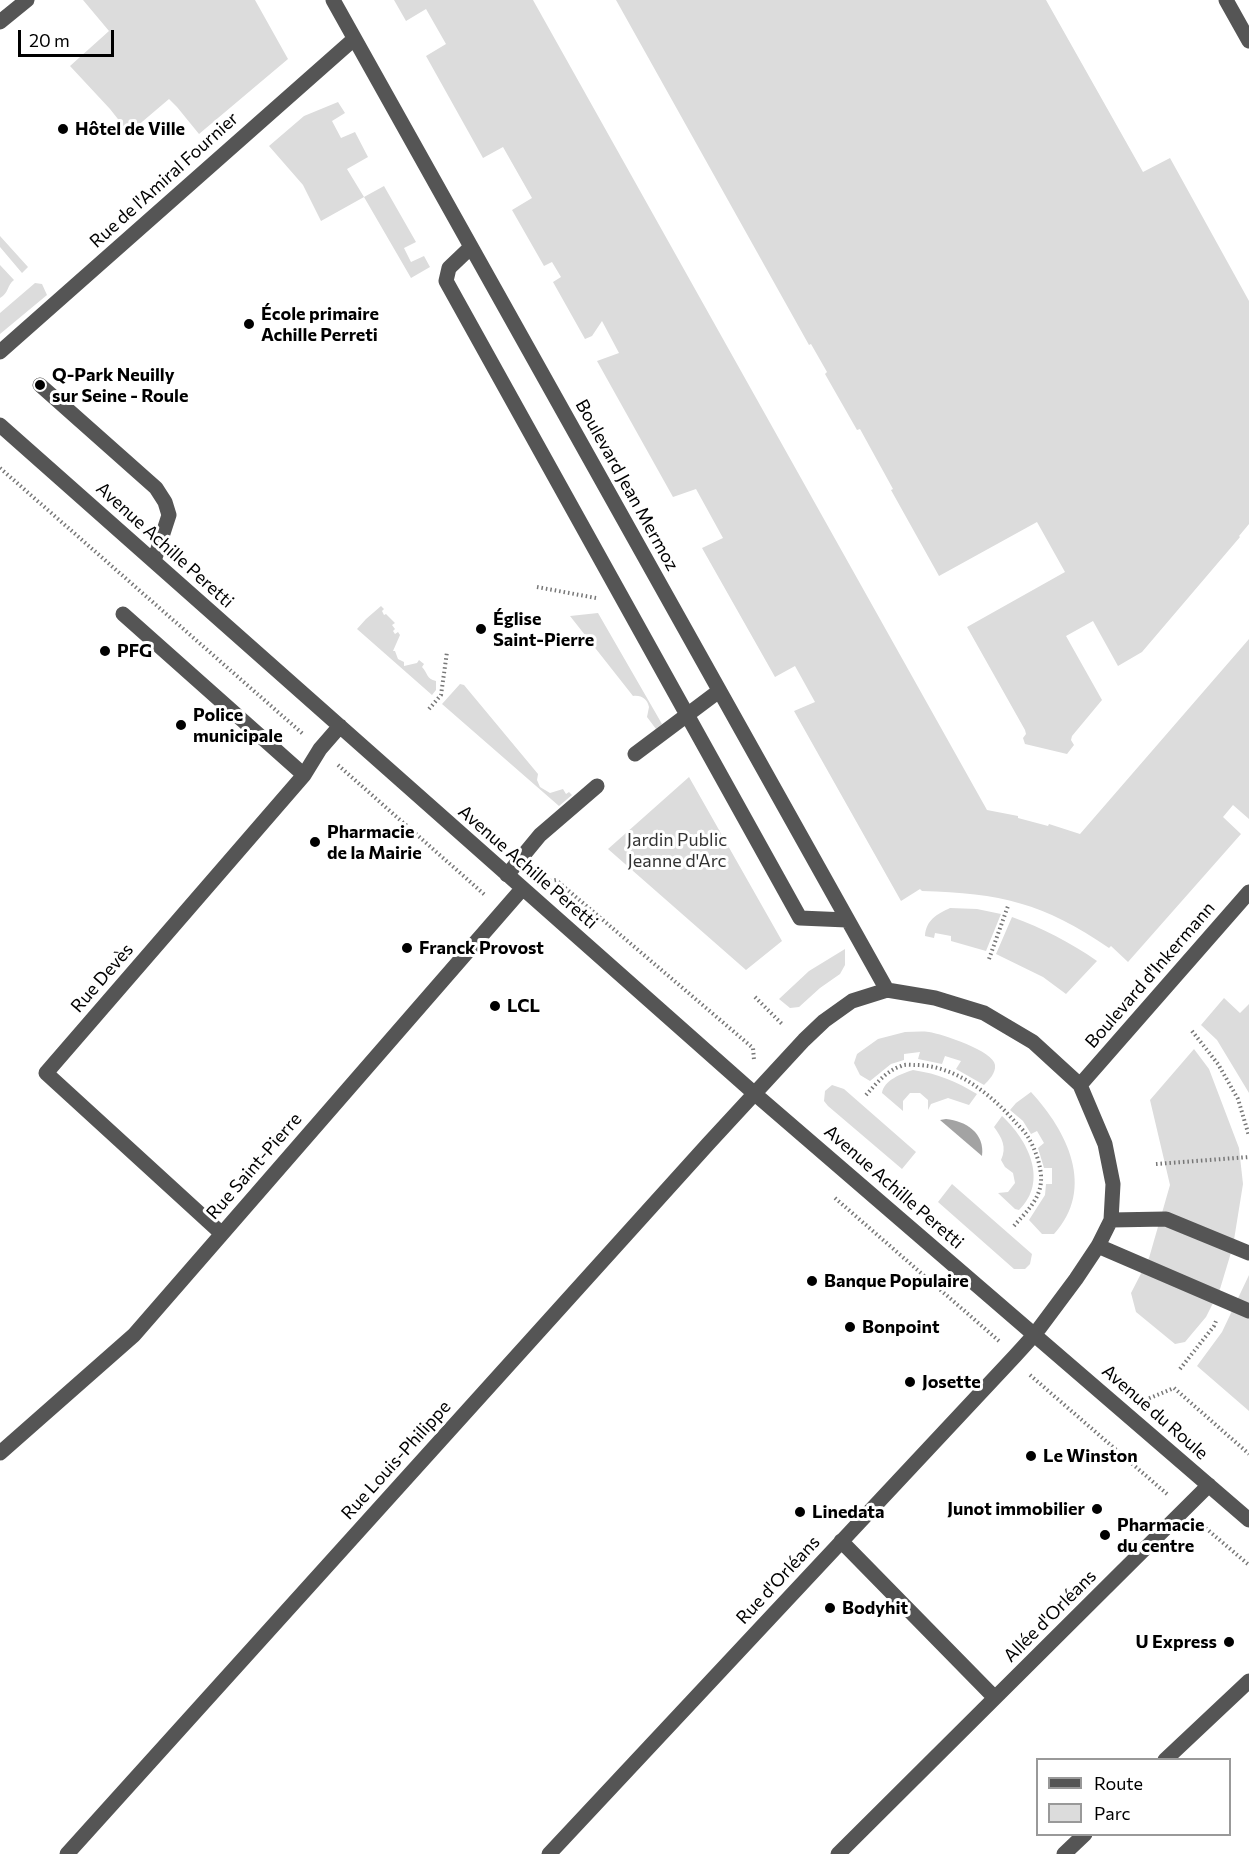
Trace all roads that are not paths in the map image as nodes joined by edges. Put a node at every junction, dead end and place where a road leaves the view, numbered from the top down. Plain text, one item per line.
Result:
1 (27, 0) edge
2 (333, 0) edge
3 (1226, 0) edge
4 (0, 22) edge
5 (354, 39) junction
6 (1249, 41) edge
7 (471, 247) junction
8 (0, 352) edge
9 (40, 386) dead end
10 (0, 425) edge
11 (154, 561) junction
12 (123, 614) dead end
13 (719, 691) junction
14 (687, 715) junction
15 (340, 726) junction
16 (635, 754) dead end
17 (304, 775) junction
18 (597, 786) dead end
19 (507, 875) junction
20 (522, 889) junction
21 (1249, 892) edge
22 (848, 920) junction
23 (887, 990) junction
24 (1080, 1085) junction
25 (755, 1094) junction
26 (1112, 1220) junction
27 (222, 1233) junction
28 (1098, 1246) junction
29 (1249, 1252) edge
30 (1249, 1311) edge
31 (1035, 1334) junction
32 (0, 1453) edge
33 (1209, 1485) junction
34 (1249, 1520) edge
35 (841, 1541) junction
36 (1249, 1681) edge
37 (995, 1698) junction
38 (1167, 1758) edge
39 (1083, 1836) edge
40 (68, 1854) edge
41 (549, 1854) edge
42 (838, 1854) edge
43 (1064, 1854) edge

1 - 4 street
2 - 5 street, Boulevard Jean Mermoz
3 - 6 street
5 - 7 street, Boulevard Jean Mermoz
5 - 8 street, Rue de l'Amiral Fournier
7 - 13 street, Boulevard Jean Mermoz
7 - 14 street
9 - 11 street
10 - 11 street, Avenue Achille Peretti
11 - 15 street, Avenue Achille Peretti
12 - 17 street
13 - 14 street
13 - 22 street, Boulevard Jean Mermoz
14 - 16 street
14 - 22 street
15 - 17 street, Rue Devès
15 - 19 street, Avenue Achille Peretti
17 - 27 street, Rue Devès
18 - 19 street
19 - 20 street, Avenue Achille Peretti
20 - 25 street, Avenue Achille Peretti
20 - 27 street, Rue Saint-Pierre
21 - 24 street, Boulevard d'Inkermann
22 - 23 street, Boulevard Jean Mermoz
23 - 24 street
23 - 25 street, Rue Louis-Philippe
24 - 26 street
25 - 31 street, Avenue Achille Peretti
25 - 40 street, Rue Louis-Philippe
26 - 28 street, Rue d'Orléans
26 - 29 street
27 - 32 street, Rue Saint-Pierre
28 - 30 street
28 - 31 street, Rue d'Orléans
31 - 33 street, Avenue du Roule
31 - 35 street, Rue d'Orléans
33 - 34 street, Avenue du Roule
33 - 37 street, Allée d'Orléans
35 - 37 street
35 - 41 street, Rue d'Orléans
36 - 38 street
37 - 42 street, Allée d'Orléans
39 - 43 street

